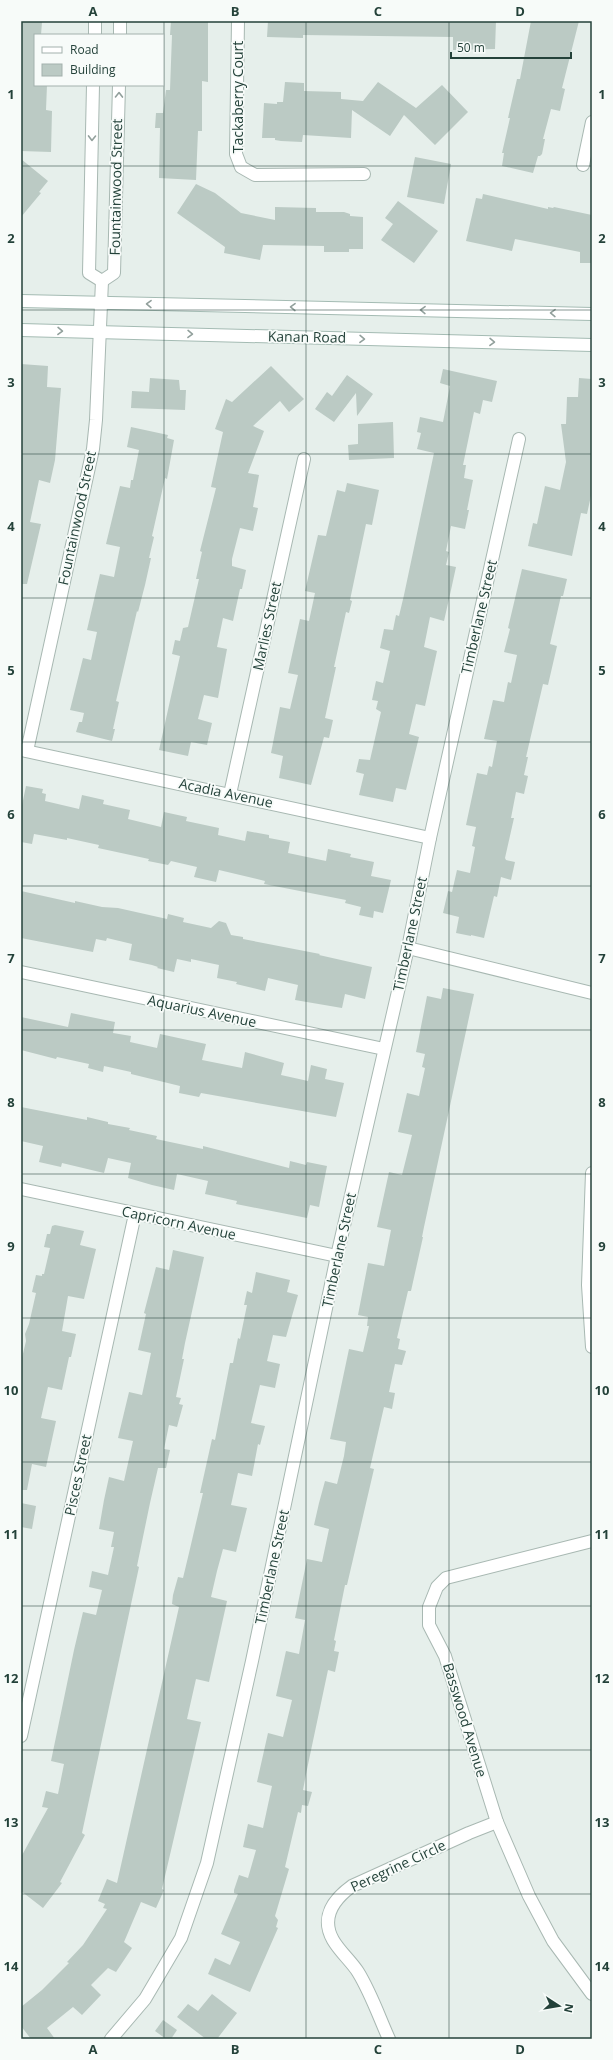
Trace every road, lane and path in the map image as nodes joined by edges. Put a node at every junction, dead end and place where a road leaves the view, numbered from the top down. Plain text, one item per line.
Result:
1 (95, 21) edge
2 (120, 21) edge
3 (238, 21) edge
4 (95, 34) edge
5 (120, 34) edge
6 (94, 86) edge
7 (119, 86) edge
8 (592, 122) edge
9 (583, 166) dead end
10 (364, 174) dead end
11 (102, 281) junction
12 (21, 301) edge
13 (101, 303) junction
14 (592, 314) edge
15 (21, 330) edge
16 (100, 332) junction
17 (592, 345) edge
18 (519, 440) dead end
19 (304, 459) dead end
20 (24, 750) edge
21 (230, 794) junction
22 (430, 838) junction
23 (408, 948) junction
24 (21, 972) edge
25 (592, 993) edge
26 (384, 1050) junction
27 (592, 1173) edge
28 (21, 1188) edge
29 (135, 1214) junction
30 (337, 1256) junction
31 (592, 1347) edge
32 (592, 1541) edge
33 (21, 1736) edge
34 (497, 1822) junction
35 (592, 1994) edge
36 (111, 2039) edge
37 (389, 2039) edge

1 - 4 street
2 - 5 street
3 - 10 street, Tackaberry Court
6 -> 11 street, Fountainwood Street
11 -> 7 street, Fountainwood Street
8 - 9 street
11 - 13 street, Fountainwood Street
12 - 13 street, Kanan Road
14 -> 13 street, Kanan Road
13 - 16 street, Fountainwood Street
15 -> 16 street, Kanan Road
16 -> 17 street, Kanan Road
16 - 20 street, Fountainwood Street
18 - 22 street, Timberlane Street
19 - 21 street, Marlies Street
20 - 21 street, Acadia Avenue
21 - 22 street, Acadia Avenue
22 - 23 street, Timberlane Street
23 - 25 street
23 - 26 street, Timberlane Street
24 - 26 street, Aquarius Avenue
26 - 30 street, Timberlane Street
27 - 31 street
28 - 29 street, Capricorn Avenue
29 - 30 street, Capricorn Avenue
29 - 33 street, Pisces Street
30 - 36 street, Timberlane Street
32 - 34 street, Basswood Avenue
34 - 35 street, Basswood Avenue
34 - 37 street, Peregrine Circle

